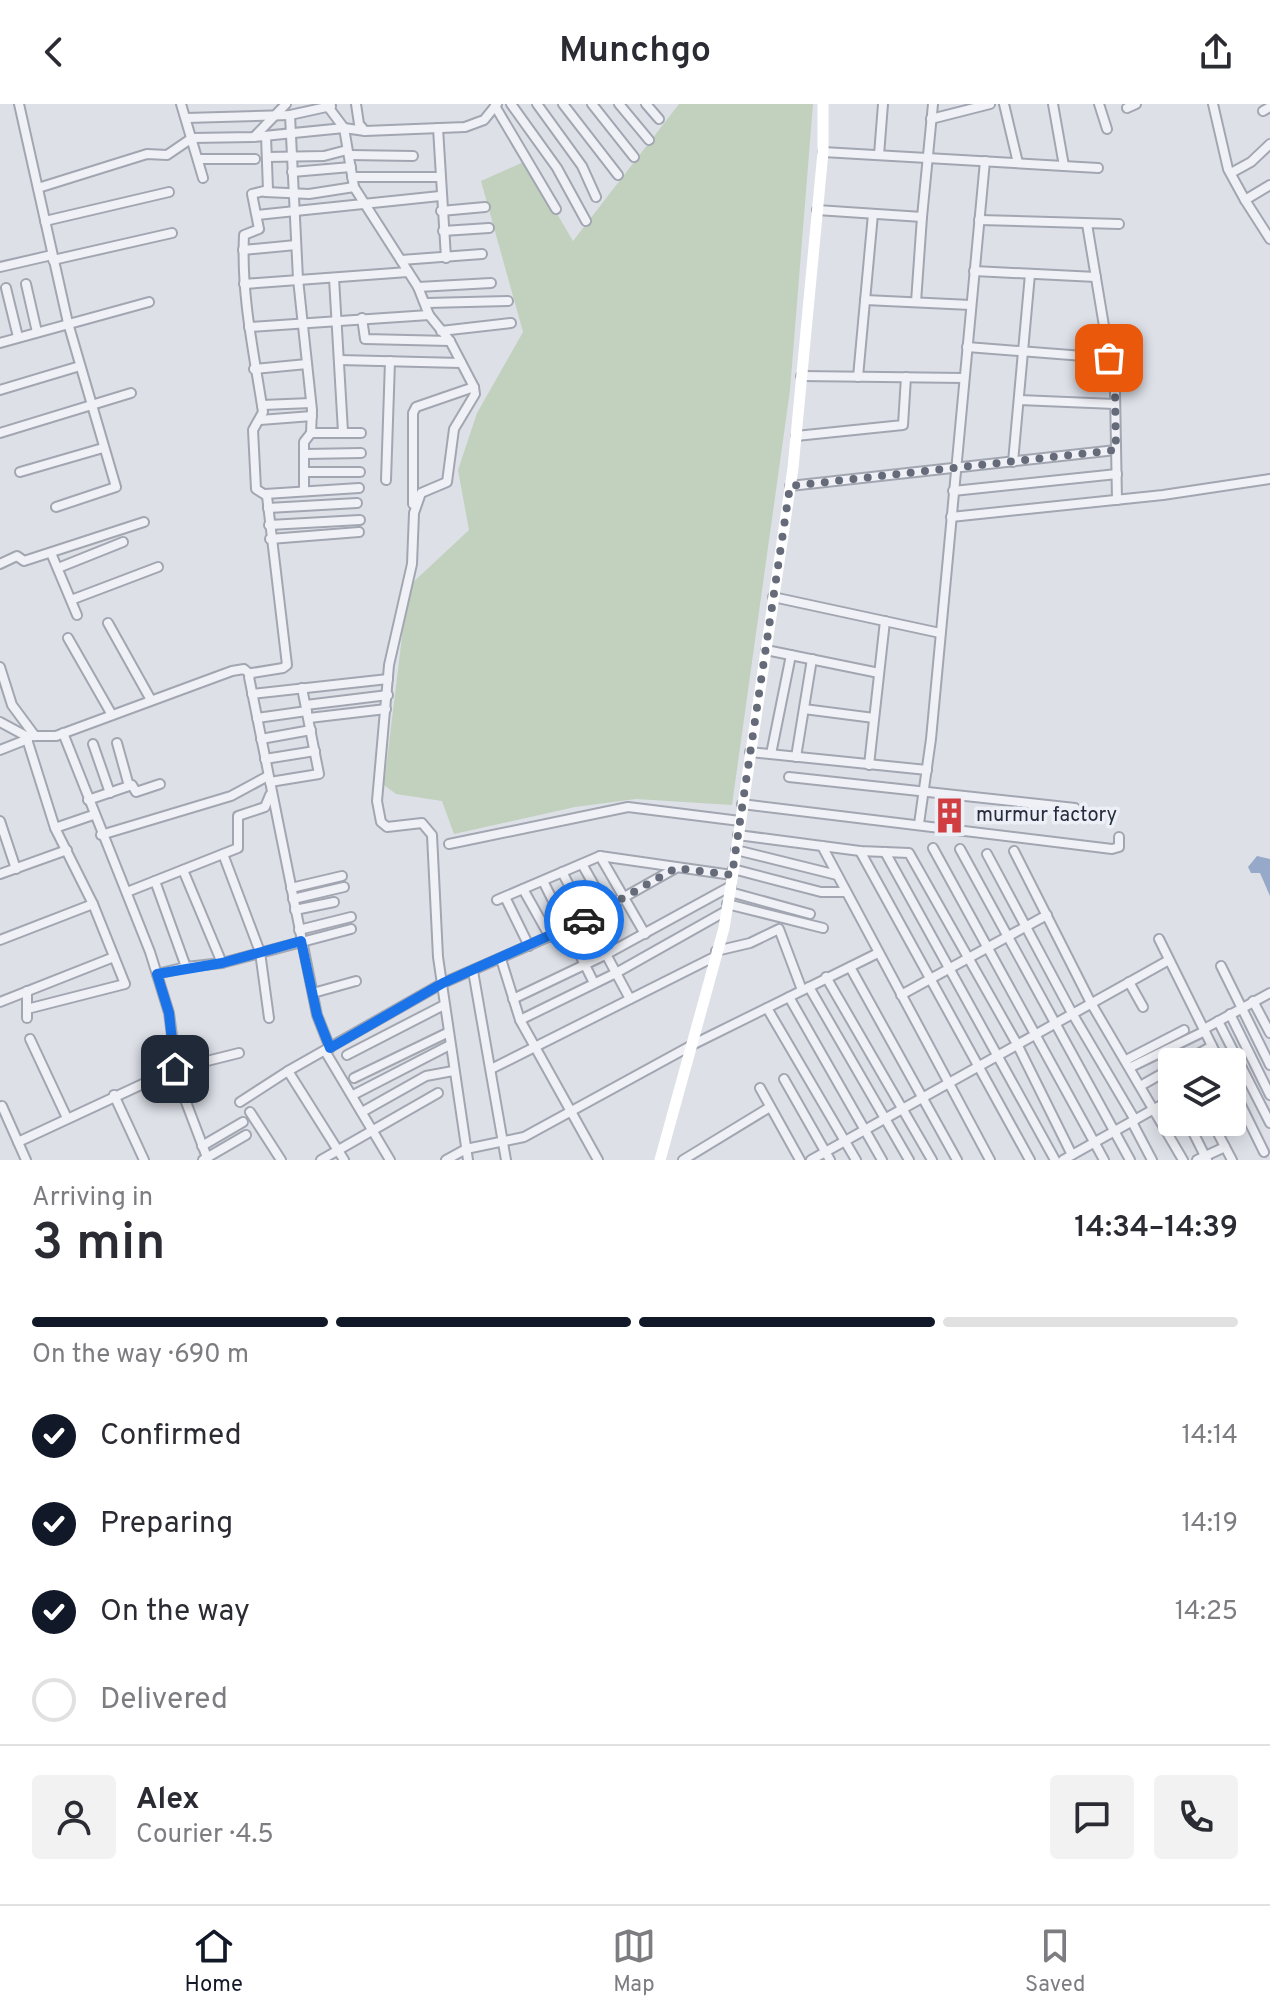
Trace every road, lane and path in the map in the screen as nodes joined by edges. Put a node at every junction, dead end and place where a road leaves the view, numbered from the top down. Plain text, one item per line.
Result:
1 (19, 104) edge
2 (181, 104) edge
3 (286, 104) edge
4 (356, 104) edge
5 (511, 104) edge
6 (537, 104) edge
7 (563, 104) edge
8 (592, 104) edge
9 (619, 104) edge
10 (646, 104) edge
11 (823, 104) edge
12 (883, 104) edge
13 (933, 104) edge
14 (990, 104) edge
15 (1004, 104) edge
16 (1053, 104) edge
17 (1099, 104) edge
18 (1213, 104) edge
19 (329, 105) edge
20 (496, 105) edge
21 (290, 115) junction
22 (276, 116) junction
23 (186, 118) junction
24 (659, 119) dead end
25 (931, 119) junction
26 (344, 128) junction
27 (438, 128) junction
28 (1107, 129) dead end
29 (365, 131) junction
30 (291, 133) junction
31 (266, 136) junction
32 (253, 137) junction
33 (192, 138) junction
34 (649, 140) dead end
35 (1270, 144) edge
36 (823, 152) junction
37 (348, 153) junction
38 (879, 155) junction
39 (291, 156) junction
40 (413, 156) dead end
41 (267, 157) junction
42 (634, 157) dead end
43 (927, 158) junction
44 (198, 159) junction
45 (255, 159) dead end
46 (985, 161) junction
47 (1018, 163) junction
48 (1064, 166) junction
49 (351, 167) junction
50 (1098, 168) dead end
51 (292, 172) junction
52 (1231, 173) junction
53 (618, 175) dead end
54 (439, 177) junction
55 (203, 178) dead end
56 (353, 182) junction
57 (1270, 185) edge
58 (38, 188) junction
59 (169, 192) dead end
60 (265, 192) junction
61 (293, 193) junction
62 (440, 196) junction
63 (596, 197) dead end
64 (1245, 200) junction
65 (365, 205) junction
66 (485, 207) dead end
67 (556, 209) dead end
68 (817, 210) junction
69 (441, 211) junction
70 (293, 213) junction
71 (873, 214) junction
72 (257, 215) junction
73 (922, 217) junction
74 (979, 220) junction
75 (45, 221) junction
76 (586, 221) dead end
77 (1087, 224) junction
78 (1119, 224) dead end
79 (489, 228) dead end
80 (443, 231) junction
81 (172, 233) dead end
82 (1270, 239) edge
83 (296, 245) junction
84 (243, 250) junction
85 (482, 254) dead end
86 (53, 258) junction
87 (446, 258) junction
88 (401, 260) junction
89 (0, 267) edge
90 (974, 271) junction
91 (408, 272) junction
92 (1030, 274) junction
93 (1096, 277) junction
94 (334, 278) junction
95 (298, 279) junction
96 (491, 283) dead end
97 (26, 284) dead end
98 (244, 284) junction
99 (418, 287) junction
100 (6, 288) dead end
101 (865, 300) junction
102 (508, 301) dead end
103 (149, 302) dead end
104 (916, 302) junction
105 (427, 303) junction
106 (971, 305) junction
107 (429, 315) junction
108 (362, 318) junction
109 (336, 320) junction
110 (302, 322) junction
111 (68, 323) junction
112 (511, 323) dead end
113 (249, 327) junction
114 (441, 331) junction
115 (37, 332) junction
116 (18, 337) junction
117 (450, 341) junction
118 (0, 343) edge
119 (967, 347) junction
120 (1023, 351) junction
121 (1109, 358) junction
122 (339, 360) junction
123 (390, 361) junction
124 (461, 363) junction
125 (307, 364) junction
126 (80, 366) junction
127 (254, 369) junction
128 (801, 376) junction
129 (858, 377) junction
130 (906, 377) junction
131 (964, 378) junction
132 (474, 387) junction
133 (0, 390) edge
134 (131, 393) dead end
135 (1019, 400) junction
136 (311, 403) junction
137 (1115, 404) junction
138 (262, 405) junction
139 (91, 406) junction
140 (312, 416) junction
141 (260, 420) junction
142 (343, 432) junction
143 (0, 433) edge
144 (311, 433) junction
145 (361, 433) dead end
146 (796, 436) junction
147 (103, 448) junction
148 (1116, 450) junction
149 (361, 453) dead end
150 (305, 454) junction
151 (1013, 462) junction
152 (955, 468) junction
153 (20, 472) dead end
154 (304, 472) junction
155 (360, 472) dead end
156 (1117, 474) junction
157 (1270, 479) edge
158 (386, 480) dead end
159 (790, 486) junction
160 (359, 488) dead end
161 (304, 491) junction
162 (953, 491) junction
163 (265, 494) junction
164 (1117, 500) junction
165 (357, 503) dead end
166 (56, 507) dead end
167 (268, 508) junction
168 (414, 513) junction
169 (951, 517) junction
170 (360, 520) dead end
171 (144, 522) dead end
172 (269, 525) junction
173 (359, 532) dead end
174 (270, 539) junction
175 (123, 542) dead end
176 (51, 553) junction
177 (0, 564) edge
178 (158, 567) dead end
179 (58, 568) junction
180 (773, 597) junction
181 (71, 600) junction
182 (77, 615) dead end
183 (885, 621) junction
184 (108, 623) dead end
185 (940, 633) junction
186 (68, 638) dead end
187 (766, 650) junction
188 (791, 655) junction
189 (812, 659) junction
190 (0, 667) edge
191 (879, 673) junction
192 (250, 674) junction
193 (388, 679) junction
194 (302, 688) junction
195 (252, 694) junction
196 (388, 695) junction
197 (151, 700) junction
198 (386, 709) junction
199 (804, 709) junction
200 (307, 712) junction
201 (112, 715) junction
202 (257, 718) junction
203 (874, 718) junction
204 (0, 722) edge
205 (311, 730) junction
206 (63, 733) junction
207 (30, 737) junction
208 (261, 739) junction
209 (117, 743) dead end
210 (93, 744) dead end
211 (0, 750) edge
212 (315, 751) junction
213 (750, 752) junction
214 (771, 754) junction
215 (796, 757) junction
216 (265, 759) junction
217 (869, 765) junction
218 (927, 770) junction
219 (789, 777) dead end
220 (269, 779) junction
221 (160, 784) dead end
222 (129, 786) junction
223 (924, 792) junction
224 (110, 793) junction
225 (231, 796) junction
226 (88, 800) junction
227 (742, 804) junction
228 (1075, 808) dead end
229 (93, 815) junction
230 (238, 816) junction
231 (0, 821) edge
232 (740, 821) junction
233 (919, 824) junction
234 (55, 828) junction
235 (101, 835) junction
236 (738, 835) junction
237 (1119, 837) dead end
238 (449, 844) dead end
239 (822, 846) junction
240 (933, 848) dead end
241 (960, 849) dead end
242 (67, 850) junction
243 (736, 850) junction
244 (860, 851) junction
245 (1014, 851) dead end
246 (885, 852) junction
247 (223, 854) junction
248 (987, 854) dead end
249 (600, 856) junction
250 (582, 864) junction
251 (676, 868) junction
252 (16, 869) junction
253 (183, 870) junction
254 (562, 872) junction
255 (0, 874) edge
256 (837, 875) junction
257 (342, 876) dead end
258 (155, 881) junction
259 (543, 881) junction
260 (344, 887) dead end
261 (291, 888) junction
262 (523, 889) junction
263 (730, 890) junction
264 (127, 892) junction
265 (846, 892) junction
266 (625, 897) junction
267 (293, 899) junction
268 (334, 902) dead end
269 (93, 904) junction
270 (606, 907) junction
271 (295, 910) junction
272 (810, 914) dead end
273 (1047, 915) junction
274 (351, 917) dead end
275 (586, 919) junction
276 (1025, 925) junction
277 (617, 926) dead end
278 (823, 928) dead end
279 (351, 929) dead end
280 (299, 930) junction
281 (566, 930) junction
282 (645, 934) junction
283 (1006, 935) junction
284 (550, 937) junction
285 (1159, 939) dead end
286 (0, 940) edge
287 (301, 941) junction
288 (529, 946) junction
289 (987, 946) junction
290 (260, 952) junction
291 (878, 953) junction
292 (715, 954) junction
293 (605, 955) junction
294 (114, 957) junction
295 (968, 957) junction
296 (501, 959) junction
297 (1169, 960) junction
298 (222, 963) junction
299 (585, 966) junction
300 (1221, 966) dead end
301 (186, 967) junction
302 (850, 967) junction
303 (949, 968) junction
304 (473, 971) junction
305 (616, 973) junction
306 (157, 974) junction
307 (827, 978) junction
308 (929, 979) junction
309 (356, 981) dead end
310 (1129, 982) junction
311 (443, 983) junction
312 (594, 983) junction
313 (806, 989) junction
314 (27, 991) junction
315 (313, 993) junction
316 (1270, 993) edge
317 (901, 995) junction
318 (789, 997) junction
319 (513, 999) junction
320 (630, 999) junction
321 (1253, 1001) junction
322 (0, 1002) edge
323 (1091, 1003) junction
324 (444, 1005) junction
325 (1143, 1007) dead end
326 (1240, 1007) junction
327 (767, 1008) junction
328 (1072, 1013) junction
329 (1230, 1014) junction
330 (269, 1018) dead end
331 (520, 1020) junction
332 (1218, 1021) junction
333 (1054, 1023) junction
334 (1184, 1030) dead end
335 (1204, 1030) junction
336 (447, 1033) junction
337 (1270, 1033) edge
338 (1034, 1034) junction
339 (30, 1039) dead end
340 (1017, 1044) junction
341 (448, 1046) junction
342 (536, 1046) junction
343 (692, 1046) junction
344 (1212, 1046) joint
345 (1208, 1048) edge
346 (327, 1050) junction
347 (239, 1053) dead end
348 (999, 1054) junction
349 (347, 1055) dead end
350 (1128, 1064) junction
351 (1270, 1065) edge
352 (977, 1066) junction
353 (175, 1069) junction
354 (491, 1069) junction
355 (288, 1071) junction
356 (453, 1071) junction
357 (1158, 1076) edge
358 (354, 1078) dead end
359 (784, 1079) dead end
360 (950, 1082) junction
361 (1142, 1085) junction
362 (760, 1088) dead end
363 (438, 1093) dead end
364 (114, 1095) junction
365 (353, 1095) junction
366 (1270, 1095) edge
367 (921, 1098) junction
368 (240, 1102) dead end
369 (2, 1106) edge
370 (770, 1107) junction
371 (1156, 1108) junction
372 (902, 1109) junction
373 (573, 1110) junction
374 (250, 1112) dead end
375 (362, 1112) junction
376 (1246, 1115) edge
377 (67, 1118) junction
378 (1269, 1118) edge
379 (884, 1119) junction
380 (1134, 1121) junction
381 (243, 1122) dead end
382 (371, 1129) junction
383 (865, 1130) junction
384 (1115, 1131) junction
385 (246, 1135) dead end
386 (1194, 1136) edge
387 (1219, 1136) edge
388 (503, 1139) junction
389 (845, 1141) junction
390 (18, 1142) junction
391 (1095, 1142) junction
392 (202, 1146) junction
393 (1225, 1147) junction
394 (337, 1149) junction
395 (466, 1149) junction
396 (1264, 1152) dead end
397 (828, 1156) edge
398 (1072, 1157) edge
399 (206, 1159) edge
400 (1203, 1159) edge
401 (26, 1160) edge
402 (144, 1160) edge
403 (281, 1160) edge
404 (321, 1160) edge
405 (344, 1160) edge
406 (390, 1160) edge
407 (446, 1160) edge
408 (468, 1160) edge
409 (506, 1160) edge
410 (598, 1160) edge
411 (660, 1160) edge
412 (683, 1160) edge
413 (800, 1160) edge
414 (811, 1160) edge
415 (856, 1160) edge
416 (882, 1160) edge
417 (909, 1160) edge
418 (932, 1160) edge
419 (957, 1160) edge
420 (990, 1160) edge
421 (1030, 1160) edge
422 (1055, 1160) edge
423 (1104, 1160) edge
424 (1130, 1160) edge
425 (1152, 1160) edge
426 (1183, 1160) edge
427 (1232, 1160) edge

1 - 58 street
2 - 23 street
3 - 22 street
4 - 29 street
5 - 76 street
6 - 63 street
7 - 53 street
8 - 42 street
9 - 34 street
10 - 24 street
11 - 36 street
12 - 38 street
13 - 25 street
14 - 25 street
15 - 47 street
16 - 48 street
17 - 28 street
18 - 52 street
19 - 21 street
19 - 26 street
20 - 27 street
20 - 67 street
21 - 22 street
21 - 30 street
22 - 23 street
22 - 32 street
23 - 33 street
25 - 43 street
26 - 29 street
26 - 30 street
26 - 37 street
27 - 29 street
27 - 54 street
30 - 31 street
30 - 39 street
31 - 32 street
31 - 41 street
32 - 33 street
33 - 44 street
33 - 58 street
35 - 52 street
36 - 38 street
36 - 68 street
37 - 39 street
37 - 40 street
37 - 49 street
38 - 43 street
39 - 41 street
39 - 51 street
41 - 60 street
43 - 46 street
43 - 73 street
44 - 45 street
44 - 55 street
46 - 47 street
46 - 74 street
47 - 48 street
48 - 50 street
49 - 51 street
49 - 56 street
51 - 61 street
52 - 64 street
54 - 56 street
54 - 62 street
56 - 61 street
56 - 65 street
57 - 64 street
58 - 75 street
59 - 75 street
60 - 61 street
60 - 72 street
61 - 70 street
62 - 65 street
62 - 69 street
64 - 82 street
65 - 70 street
65 - 88 street
66 - 69 street
68 - 71 street
68 - 128 street
69 - 80 street
70 - 72 street
70 - 83 street
71 - 73 street
71 - 101 street
72 - 84 street
73 - 104 street
74 - 77 street
74 - 90 street
75 - 86 street
77 - 78 street
77 - 93 street
79 - 80 street
80 - 87 street
81 - 86 street
83 - 84 street
83 - 95 street
84 - 98 street
85 - 87 street
86 - 89 street
86 - 111 street
87 - 88 street
88 - 91 street
90 - 92 street
90 - 106 street
91 - 94 street
91 - 99 street
92 - 93 street
92 - 120 street
93 - 121 street
94 - 95 street
94 - 109 street
95 - 98 street
95 - 110 street
96 - 99 street
97 - 115 street
98 - 113 street
99 - 105 street
100 - 116 street
101 - 104 street
101 - 129 street
102 - 105 street
103 - 111 street
104 - 106 street
105 - 107 street
106 - 119 street
107 - 108 street
107 - 114 street
108 - 109 street
108 - 117 street
109 - 110 street
109 - 122 street
110 - 113 street
110 - 125 street
111 - 115 street
111 - 126 street
112 - 114 street
113 - 127 street
114 - 117 street
115 - 116 street
116 - 118 street
117 - 124 street
119 - 120 street
119 - 131 street
120 - 121 street
120 - 135 street
121 - 137 street
122 - 123 street
122 - 142 street
123 - 124 street
123 - 158 street
124 - 132 street
125 - 127 street
125 - 136 street
126 - 133 street
126 - 139 street
127 - 138 street
128 - 129 street
128 - 146 street
129 - 130 street
130 - 131 street
130 - 146 street
131 - 152 street
132 - 168 street
132 - 168 street
134 - 139 street
135 - 137 street
135 - 151 street
136 - 138 street
136 - 140 street
137 - 148 street
138 - 141 street
139 - 143 street
139 - 147 street
140 - 141 street
140 - 144 street
141 - 163 street
142 - 144 street
142 - 145 street
144 - 150 street
146 - 159 street
147 - 153 street
147 - 166 street
148 - 151 street
148 - 156 street
149 - 150 street
150 - 154 street
151 - 152 street
152 - 159 street
152 - 162 street
154 - 155 street
154 - 161 street
156 - 162 street
156 - 164 street
157 - 164 street
159 - 180 street
160 - 161 street
161 - 163 street
162 - 169 street
163 - 167 street
164 - 169 street
165 - 167 street
167 - 172 street
168 - 193 street
169 - 185 street
170 - 172 street
171 - 176 street
172 - 174 street
173 - 174 street
174 - 192 street
175 - 179 street
176 - 177 street
176 - 179 street
178 - 181 street
179 - 181 street
180 - 183 street
180 - 187 street
181 - 182 street
183 - 185 street
183 - 191 street
184 - 197 street
185 - 218 street
186 - 201 street
187 - 188 street
187 - 213 street
188 - 189 street
188 - 214 street
189 - 191 street
189 - 199 street
190 - 207 street
191 - 203 street
192 - 195 street
192 - 197 street
193 - 194 street
193 - 196 street
194 - 195 street
194 - 200 street
195 - 202 street
196 - 198 street
196 - 200 street
197 - 201 street
198 - 200 street
198 - 311 street
199 - 203 street
199 - 215 street
200 - 202 street
200 - 205 street
201 - 206 street
202 - 208 street
203 - 217 street
204 - 207 street
205 - 208 street
205 - 212 street
206 - 207 street
206 - 226 street
207 - 211 street
207 - 234 street
208 - 216 street
209 - 222 street
210 - 224 street
212 - 216 street
212 - 220 street
213 - 214 street
213 - 227 street
214 - 215 street
215 - 217 street
216 - 220 street
217 - 218 street
218 - 223 street
219 - 223 street
220 - 225 street
220 - 230 street
220 - 261 street
221 - 222 street
222 - 224 street
223 - 228 street
223 - 233 street
224 - 226 street
225 - 230 street
225 - 235 street
226 - 229 street
227 - 232 street
227 - 233 street
229 - 234 street
229 - 235 street
230 - 247 street
231 - 252 street
232 - 236 street
232 - 238 street
233 - 237 street
234 - 242 street
235 - 264 street
236 - 239 street
236 - 243 street
239 - 244 street
239 - 256 street
240 - 289 street
241 - 283 street
242 - 252 street
242 - 269 street
243 - 256 street
243 - 263 street
244 - 246 street
244 - 308 street
245 - 273 street
246 - 295 street
246 - 303 street
247 - 253 street
247 - 290 street
248 - 276 street
249 - 250 street
249 - 251 street
249 - 266 street
250 - 254 street
250 - 270 street
251 - 263 street
251 - 266 street
252 - 255 street
253 - 258 street
253 - 298 street
254 - 259 street
254 - 275 street
256 - 265 street
257 - 261 street
258 - 264 street
258 - 301 street
259 - 262 street
259 - 281 street
260 - 267 street
261 - 267 street
262 - 284 street
262 - 288 street
263 - 265 street
263 - 272 street
263 - 278 street
263 - 282 street
263 - 292 street
263 - 305 street
264 - 306 street
265 - 291 street
266 - 270 street
266 - 282 street
267 - 271 street
268 - 271 street
269 - 286 street
269 - 294 street
270 - 275 street
270 - 277 street
271 - 280 street
273 - 276 street
273 - 323 street
274 - 280 street
275 - 281 street
275 - 293 street
276 - 283 street
276 - 328 street
279 - 287 street
280 - 287 street
281 - 284 street
281 - 299 street
282 - 293 street
283 - 289 street
283 - 333 street
284 - 288 street
285 - 297 street
287 - 290 street
287 - 315 street
288 - 296 street
289 - 295 street
289 - 338 street
290 - 298 street
290 - 330 street
291 - 302 street
291 - 317 street
292 - 313 street
292 - 320 street
292 - 343 street
293 - 299 street
293 - 305 street
294 - 314 street
294 - 314 street
295 - 303 street
295 - 340 street
296 - 304 street
296 - 319 street
297 - 310 street
297 - 335 street
298 - 301 street
299 - 312 street
299 - 319 street
300 - 326 street
301 - 306 street
302 - 307 street
302 - 367 street
303 - 308 street
303 - 348 street
304 - 311 street
304 - 354 street
305 - 312 street
305 - 320 street
306 - 353 street
307 - 313 street
307 - 372 street
308 - 317 street
308 - 352 street
309 - 315 street
310 - 323 street
310 - 325 street
311 - 324 street
311 - 346 street
312 - 331 street
313 - 318 street
313 - 379 street
314 - 322 street
315 - 346 street
316 - 321 street
317 - 360 street
318 - 327 street
318 - 383 street
319 - 331 street
320 - 342 street
321 - 326 street
321 - 337 street
323 - 328 street
323 - 350 street
324 - 336 street
324 - 349 street
326 - 329 street
326 - 351 street
327 - 343 street
327 - 389 street
328 - 333 street
328 - 380 street
329 - 332 street
329 - 366 street
331 - 342 street
332 - 335 street
332 - 378 street
333 - 338 street
333 - 384 street
334 - 350 street
335 - 344 street
335 - 350 street
336 - 341 street
336 - 358 street
338 - 340 street
338 - 391 street
339 - 377 street
340 - 348 street
340 - 398 street
341 - 356 street
341 - 365 street
342 - 354 street
342 - 373 street
343 - 373 street
343 - 411 street
344 - 345 street
346 - 355 street
346 - 365 street
347 - 353 street
348 - 352 street
348 - 422 street
350 - 361 street
352 - 360 street
352 - 421 street
353 - 364 street
353 - 392 street
354 - 388 street
355 - 368 street
355 - 394 street
356 - 375 street
356 - 395 street
357 - 361 street
359 - 397 street
360 - 367 street
360 - 420 street
361 - 371 street
362 - 370 street
363 - 382 street
364 - 377 street
364 - 402 street
365 - 375 street
367 - 372 street
367 - 419 street
369 - 390 street
370 - 412 street
370 - 413 street
371 - 380 street
371 - 426 street
372 - 379 street
372 - 418 street
373 - 388 street
373 - 410 street
374 - 403 street
375 - 382 street
376 - 396 street
377 - 390 street
379 - 383 street
379 - 417 street
380 - 384 street
380 - 425 street
381 - 392 street
382 - 394 street
382 - 406 street
383 - 389 street
383 - 416 street
384 - 391 street
384 - 424 street
385 - 399 street
386 - 400 street
387 - 393 street
388 - 395 street
388 - 409 street
389 - 397 street
389 - 415 street
390 - 401 street
391 - 398 street
391 - 423 street
392 - 399 street
393 - 400 street
393 - 427 street
394 - 404 street
394 - 405 street
395 - 407 street
395 - 408 street
397 - 414 street

